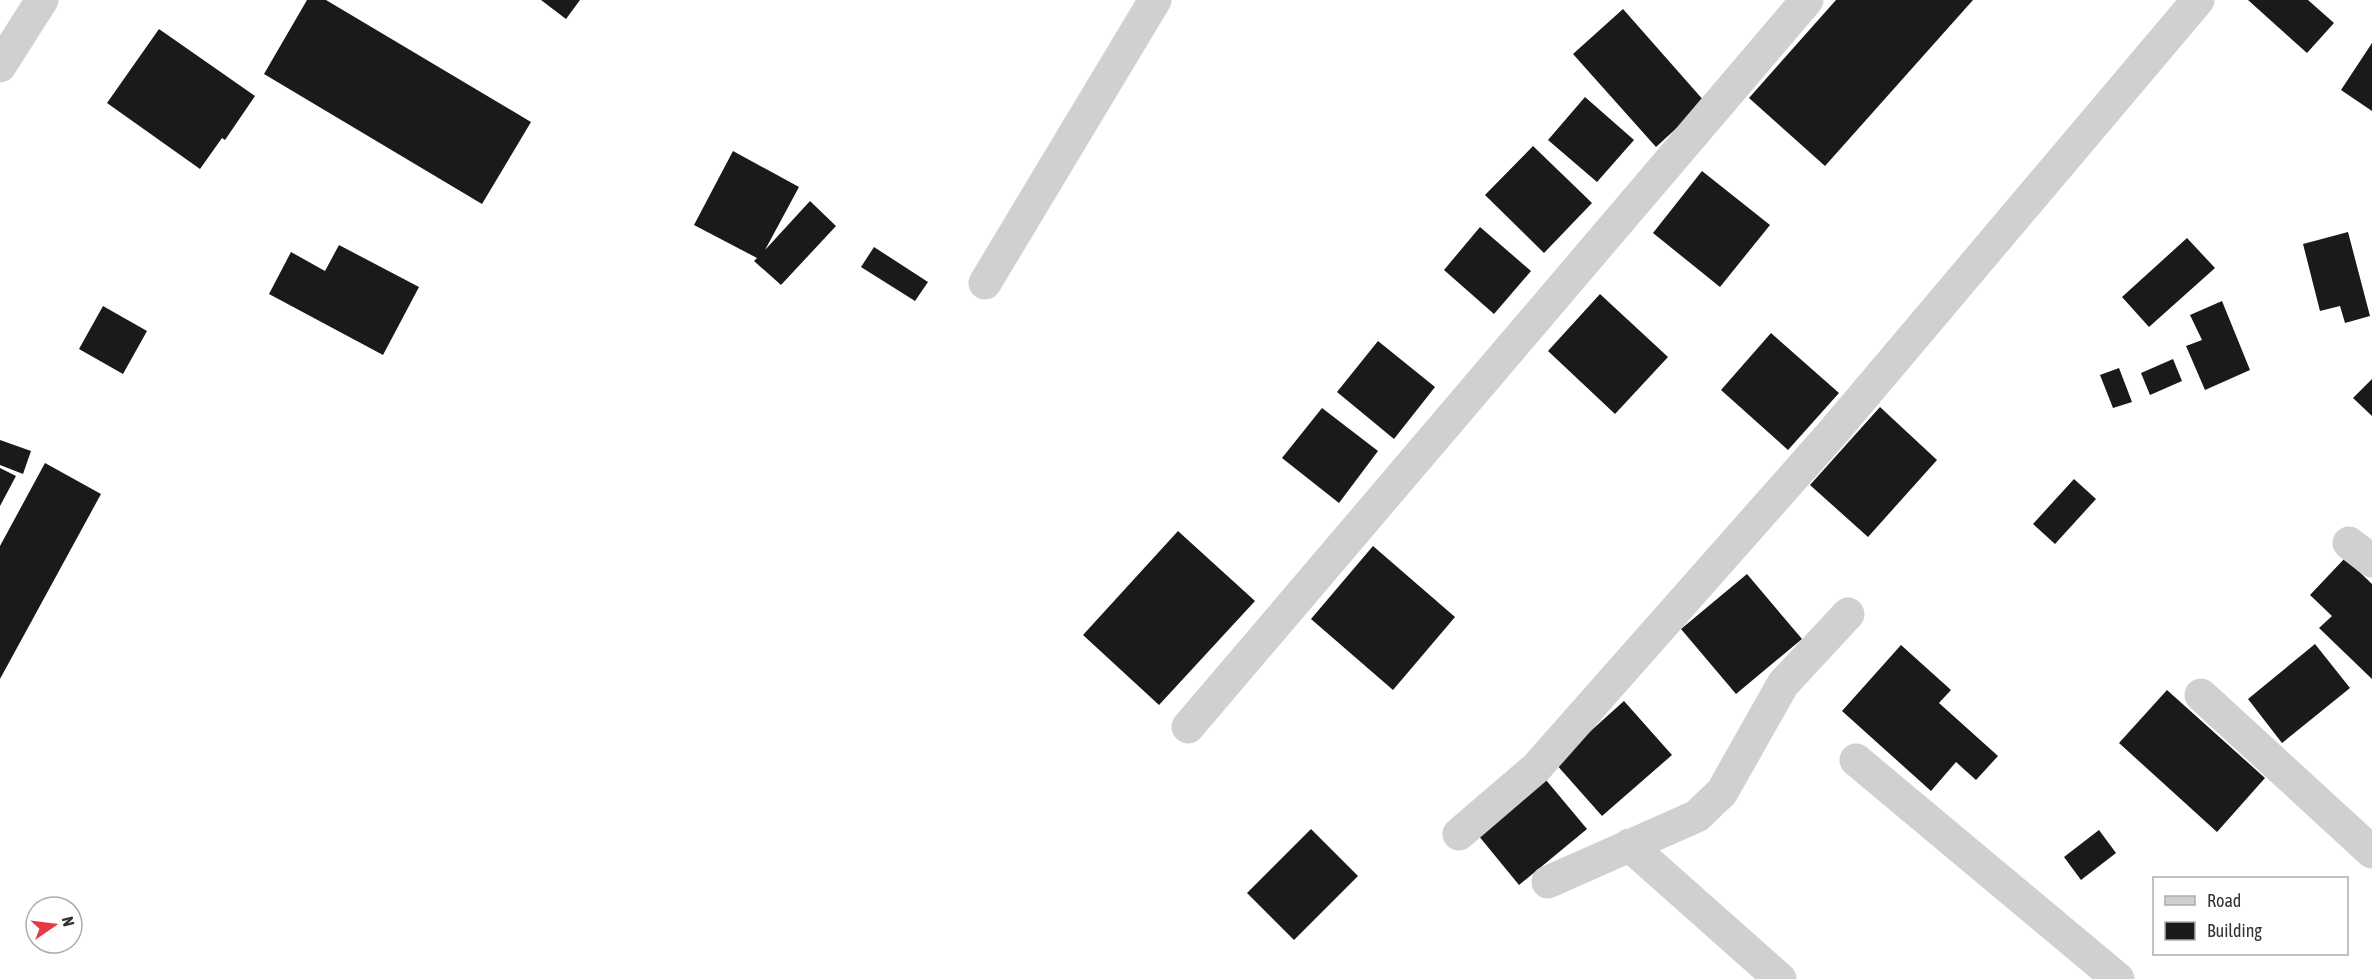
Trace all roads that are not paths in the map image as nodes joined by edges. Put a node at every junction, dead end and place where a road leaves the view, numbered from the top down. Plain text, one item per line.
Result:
1 (42, 0) edge
2 (1155, 0) edge
3 (1807, 0) edge
4 (2198, 0) edge
5 (0, 66) edge
6 (985, 283) dead end
7 (1848, 614) dead end
8 (2201, 695) dead end
9 (1188, 726) dead end
10 (1856, 760) dead end
11 (1459, 834) dead end
12 (1629, 845) junction
13 (2372, 852) edge
14 (1548, 882) dead end
15 (1780, 979) edge
16 (2118, 979) edge

1 - 5 street
2 - 6 street
3 - 9 street
4 - 11 street
7 - 12 street
8 - 13 street
10 - 16 street
12 - 14 street
12 - 15 street

